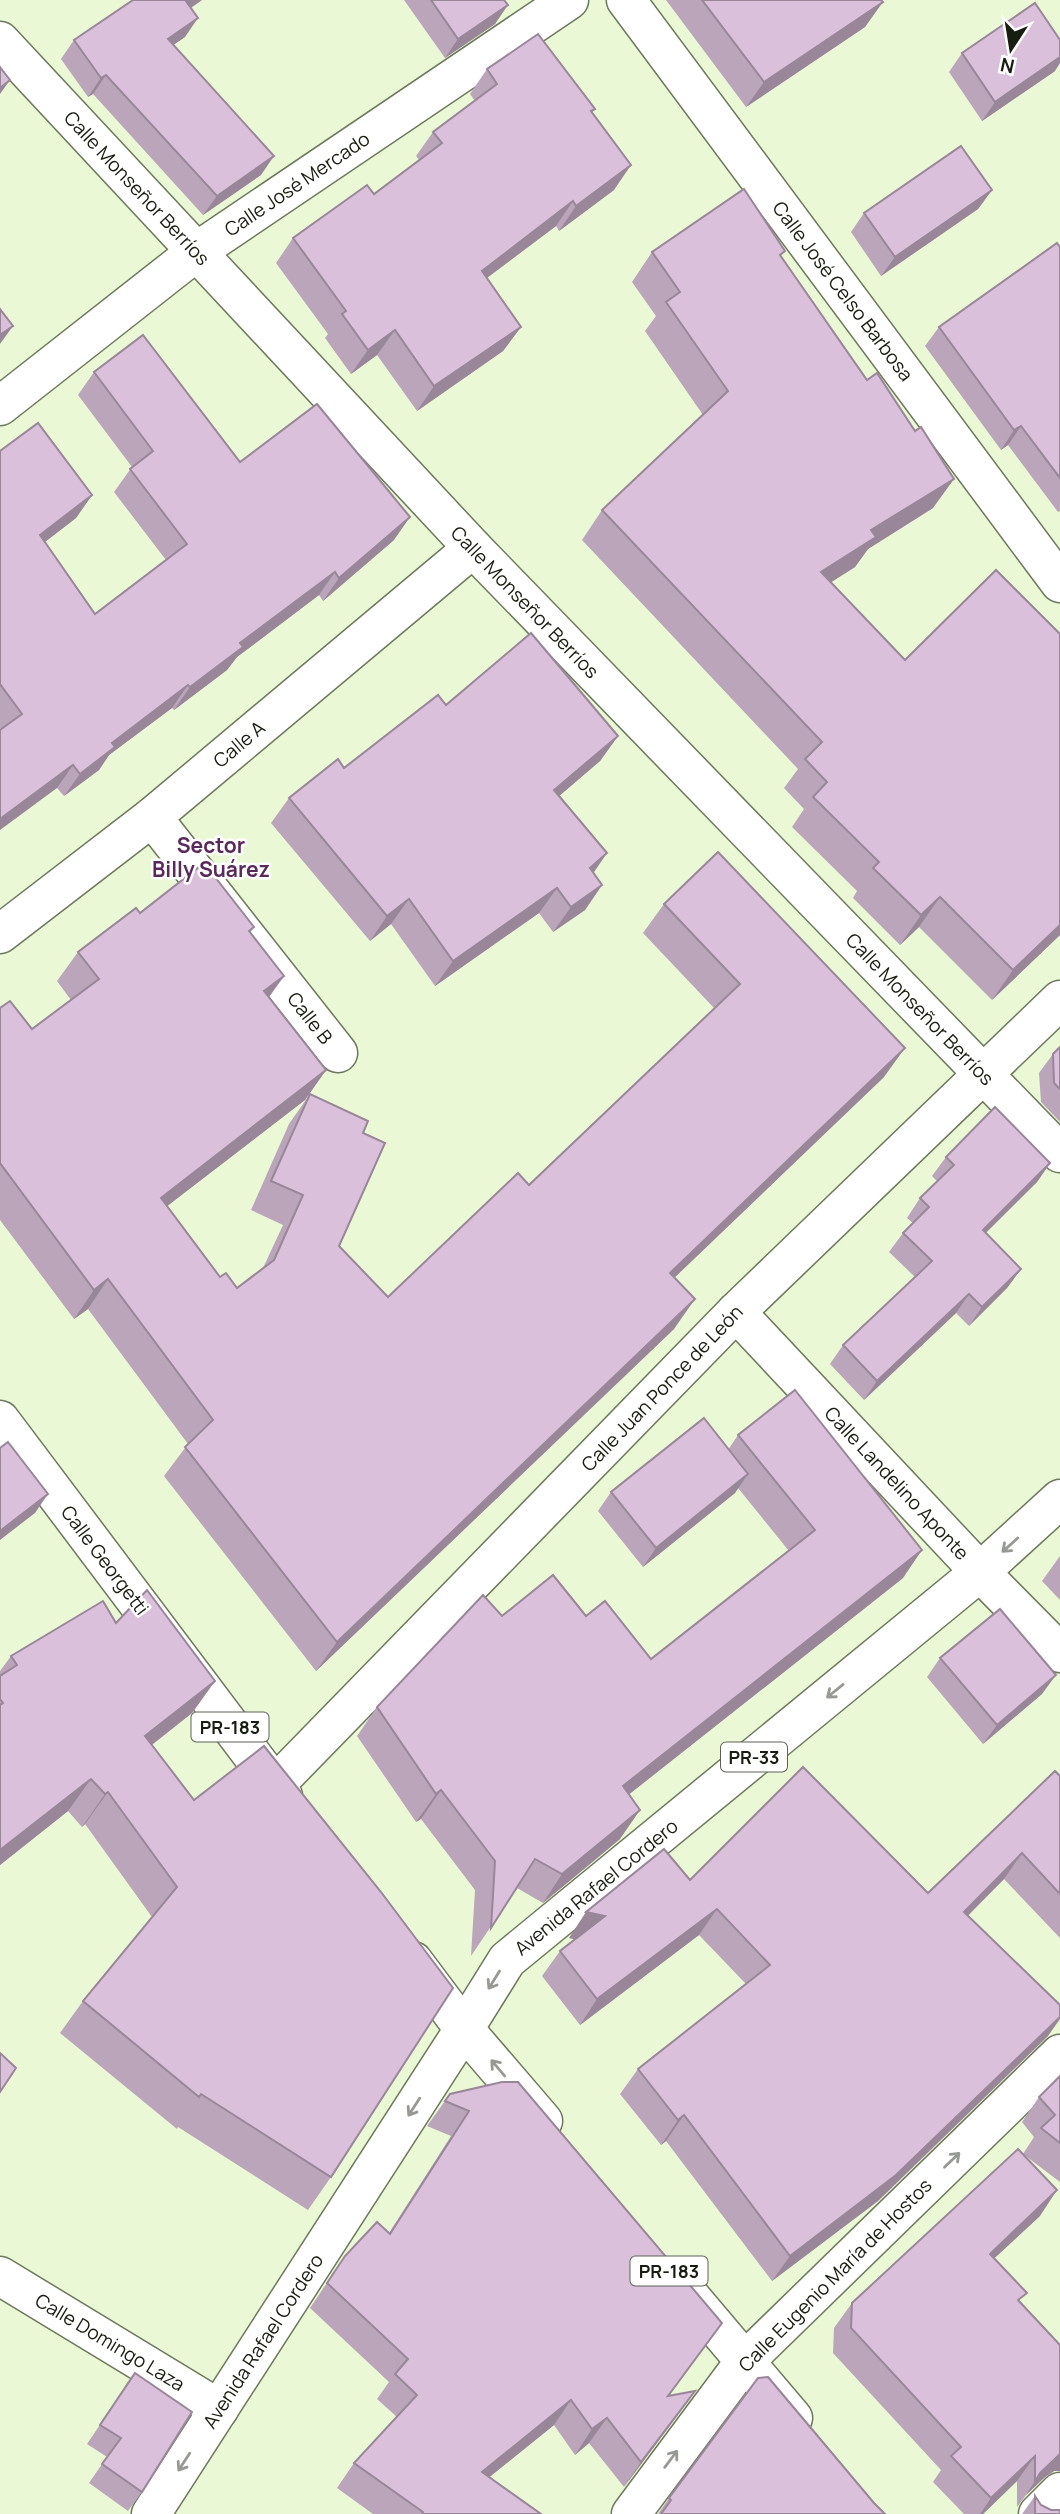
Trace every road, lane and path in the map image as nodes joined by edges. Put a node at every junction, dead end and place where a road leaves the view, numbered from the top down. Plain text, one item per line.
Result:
1 (569, 0) edge
2 (626, 0) edge
3 (0, 41) edge
4 (196, 252) junction
5 (0, 406) edge
6 (473, 548) junction
7 (1060, 583) edge
8 (152, 817) junction
9 (0, 934) edge
10 (1060, 1000) edge
11 (338, 1054) dead end
12 (983, 1073) junction
13 (1060, 1153) edge
14 (736, 1312) junction
15 (0, 1420) edge
16 (1060, 1499) edge
17 (980, 1572) junction
18 (1060, 1653) edge
19 (274, 1786) junction
20 (308, 1828) edge
21 (391, 1932) edge
22 (464, 2029) junction
23 (1060, 2054) edge
24 (561, 2143) edge
25 (657, 2257) edge
26 (0, 2276) edge
27 (745, 2361) junction
28 (219, 2409) junction
29 (813, 2443) edge
30 (1060, 2492) edge
31 (151, 2514) edge
32 (631, 2514) edge
33 (1038, 2514) edge

1 - 4 street, Calle José Mercado
2 - 7 street, Calle José Celso Barbosa
3 - 4 street, Calle Monseñor Berríos
4 - 5 street, Calle José Mercado
4 - 6 street, Calle Monseñor Berríos
6 - 8 street, Calle A
6 - 12 street, Calle Monseñor Berríos
8 - 9 street, Calle A
8 - 11 street, Calle B
10 - 12 street, Calle Juan Ponce de León
12 - 13 street, Calle Monseñor Berríos
12 - 14 street, Calle Juan Ponce de León
14 - 17 street, Calle Landelino Aponte
14 - 19 street, Calle Juan Ponce de León
15 - 19 street, Calle Georgetti / PR-183
16 -> 17 street, Avenida Rafael Cordero / PR-33
17 - 18 street, Calle Landelino Aponte
17 -> 22 street, Avenida Rafael Cordero / PR-33
19 - 20 street, Calle Georgetti / PR-183
21 - 22 street
24 -> 22 street
22 -> 28 street, Avenida Rafael Cordero
27 -> 23 street, Calle Eugenio María de Hostos
25 - 27 street, PR-183
26 - 28 street, Calle Domingo Laza
27 - 29 street, PR-183
32 -> 27 street, Calle Eugenio María de Hostos
28 -> 31 street, Avenida Rafael Cordero
30 - 33 street

